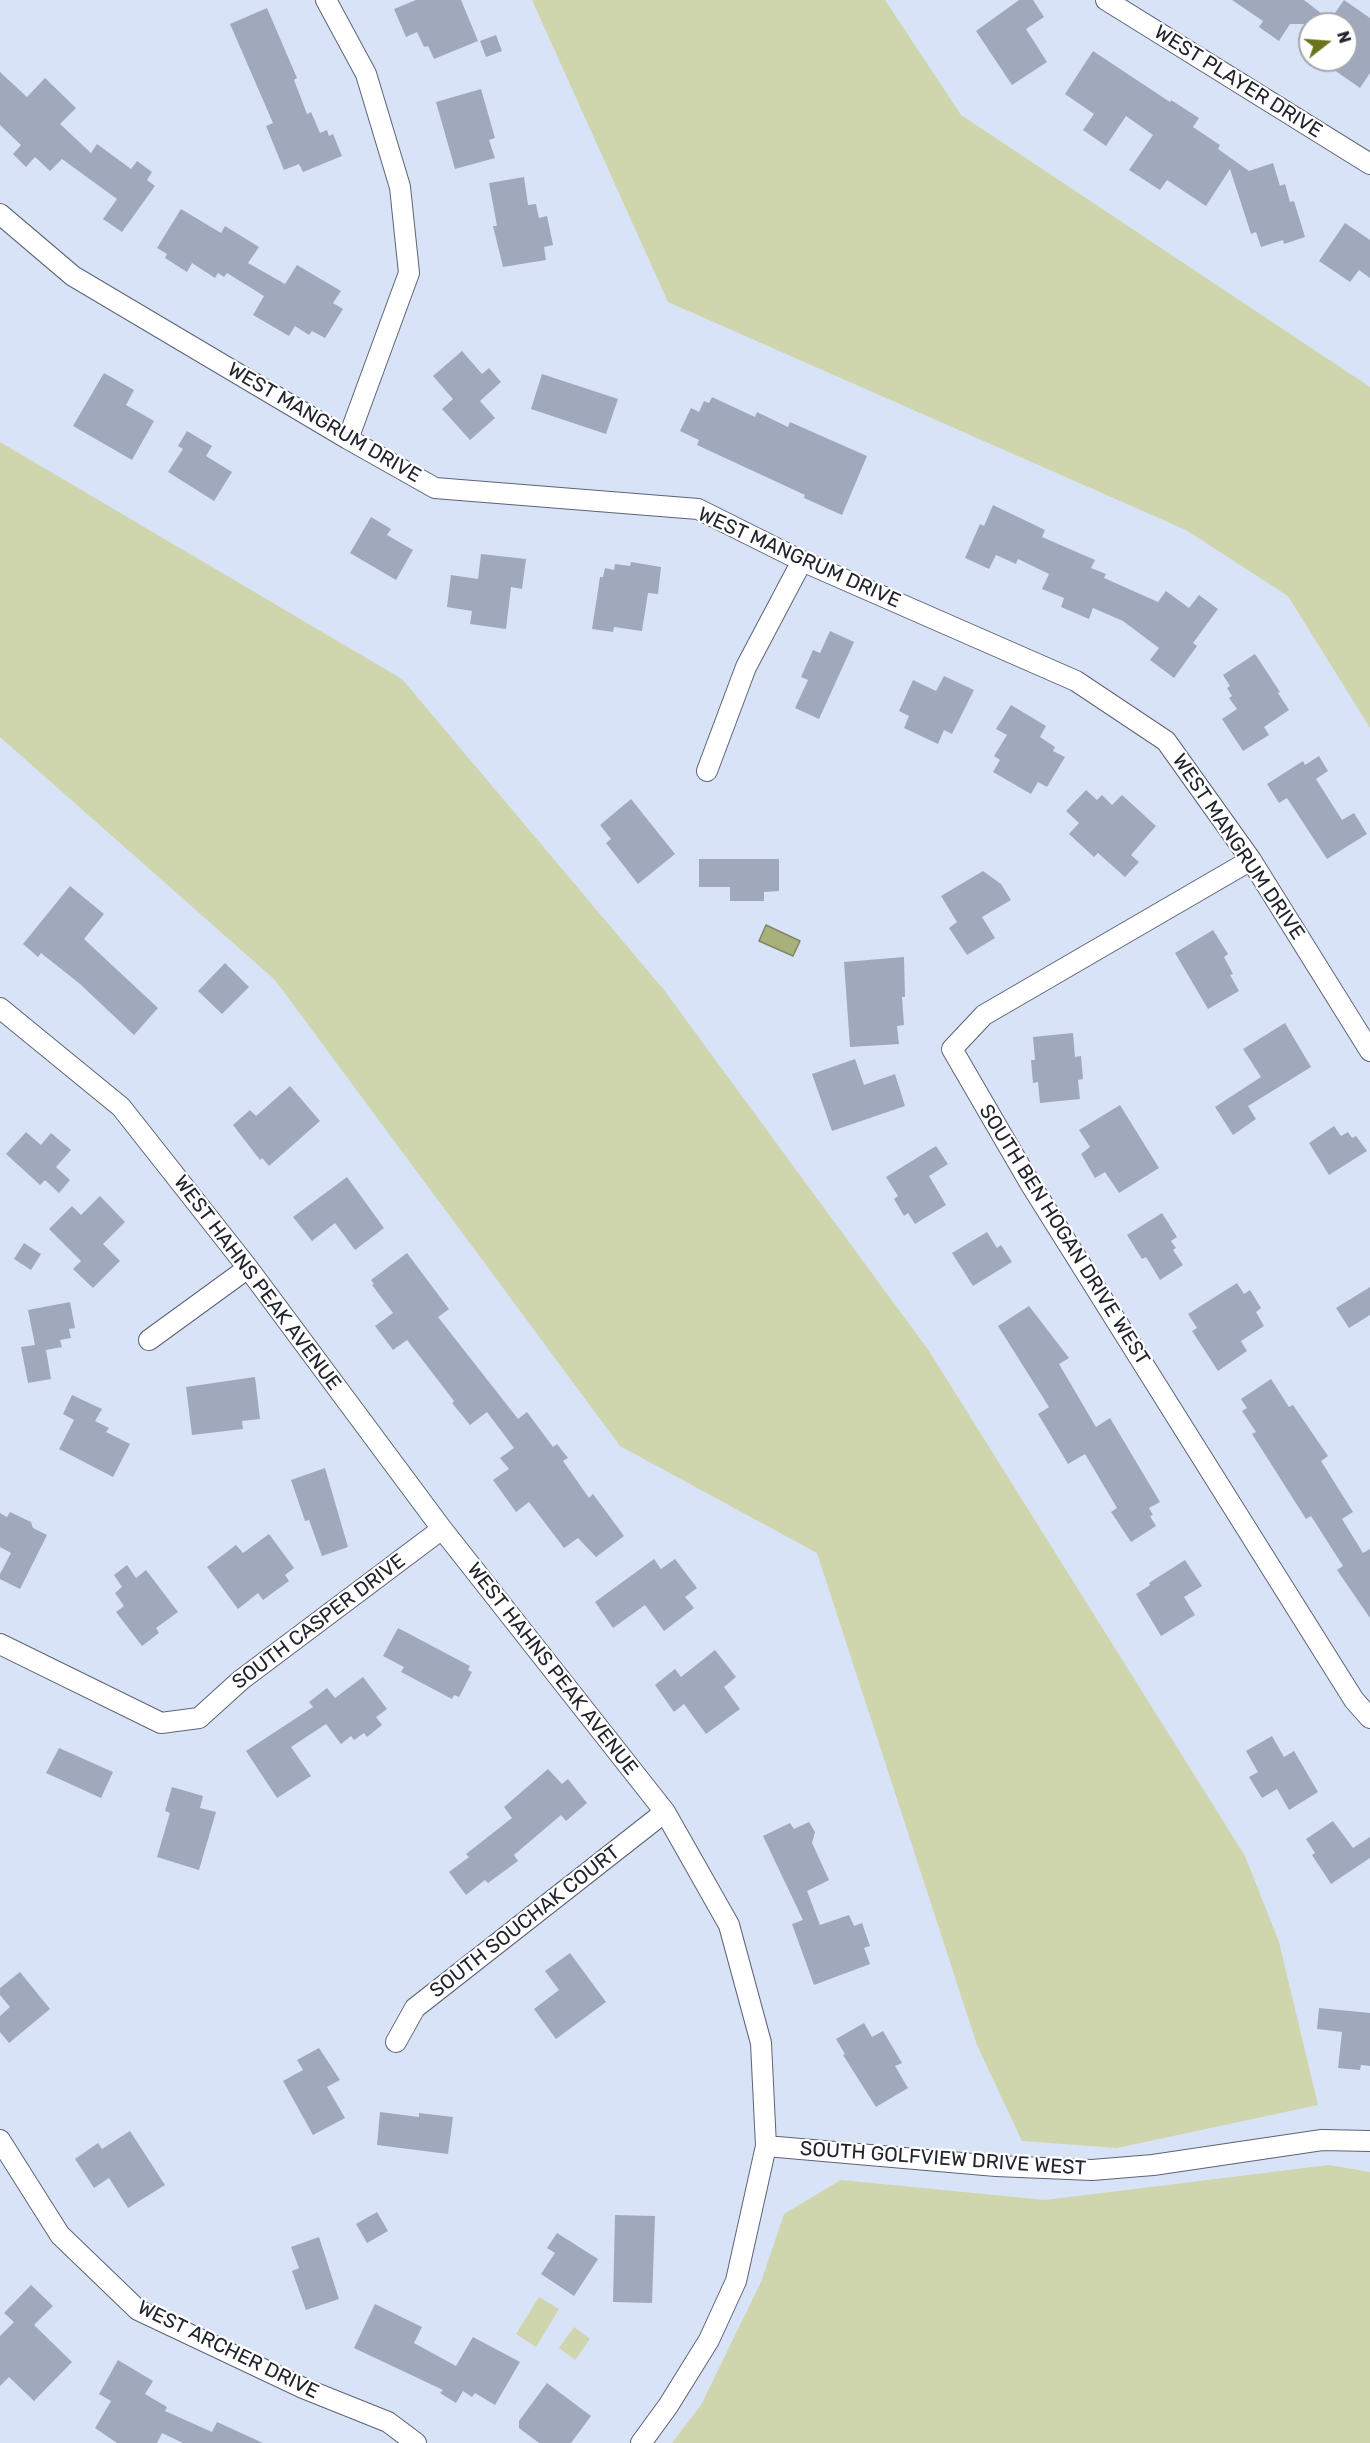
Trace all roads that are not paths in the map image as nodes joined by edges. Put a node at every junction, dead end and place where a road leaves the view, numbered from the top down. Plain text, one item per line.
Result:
1 (326, 0) edge
2 (1106, 0) edge
3 (1370, 164) edge
4 (0, 214) edge
5 (348, 440) junction
6 (802, 561) junction
7 (707, 771) dead end
8 (1251, 860) junction
9 (0, 1008) edge
10 (1370, 1051) edge
11 (248, 1268) junction
12 (149, 1340) dead end
13 (442, 1529) junction
14 (0, 1644) edge
15 (1370, 1718) edge
16 (665, 1812) junction
17 (396, 2042) dead end
18 (0, 2140) edge
19 (1370, 2141) edge
20 (765, 2146) junction
21 (416, 2443) edge
22 (641, 2443) edge

1 - 5 street
2 - 3 street, WEST PLAYER DRIVE
4 - 5 street, WEST MANGRUM DRIVE
5 - 6 street, WEST MANGRUM DRIVE
6 - 7 street
6 - 8 street, WEST MANGRUM DRIVE
8 - 10 street, WEST MANGRUM DRIVE
8 - 15 street, SOUTH BEN HOGAN DRIVE WEST
9 - 11 street, WEST HAHNS PEAK AVENUE
11 - 12 street
11 - 13 street, WEST HAHNS PEAK AVENUE
13 - 14 street, SOUTH CASPER DRIVE
13 - 16 street, WEST HAHNS PEAK AVENUE
16 - 17 street, SOUTH SOUCHAK COURT
16 - 20 street, WEST HAHNS PEAK AVENUE
18 - 21 street, WEST ARCHER DRIVE
19 - 20 street, SOUTH GOLFVIEW DRIVE WEST
20 - 22 street, WEST HAHNS PEAK AVENUE

